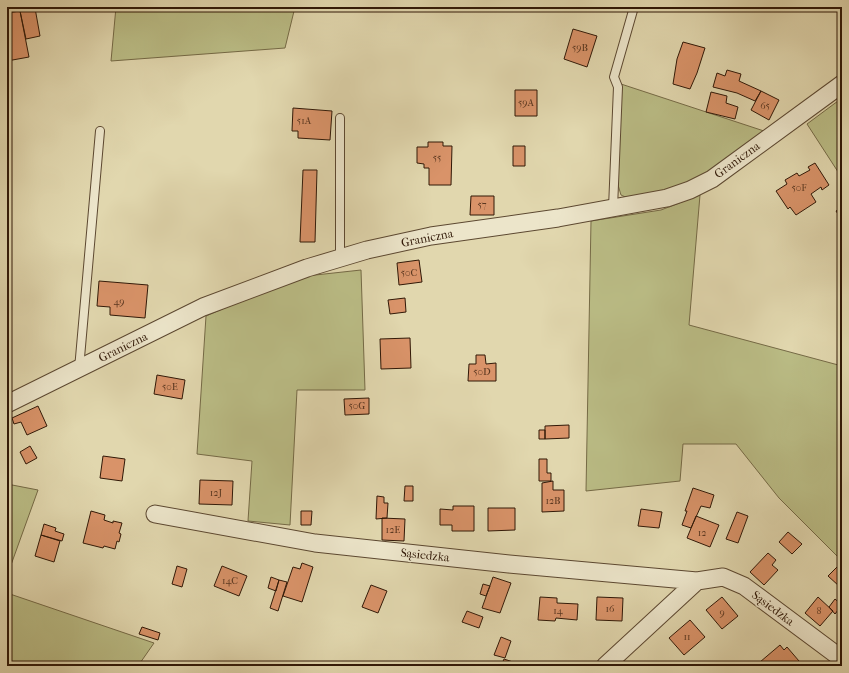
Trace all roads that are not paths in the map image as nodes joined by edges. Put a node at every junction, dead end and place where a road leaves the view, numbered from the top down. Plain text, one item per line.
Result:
1 (634, 7) edge
2 (842, 84) edge
3 (340, 118) dead end
4 (100, 131) dead end
5 (614, 208) junction
6 (340, 258) junction
7 (79, 369) junction
8 (7, 404) edge
9 (155, 514) dead end
10 (697, 581) junction
11 (842, 659) edge
12 (605, 666) edge

1 - 5 lane
2 - 5 street, Graniczna
3 - 6 lane
4 - 7 lane
5 - 6 street, Graniczna
6 - 7 street, Graniczna
7 - 8 street, Graniczna
9 - 10 street, Sąsiedzka
10 - 11 street, Sąsiedzka
10 - 12 street

